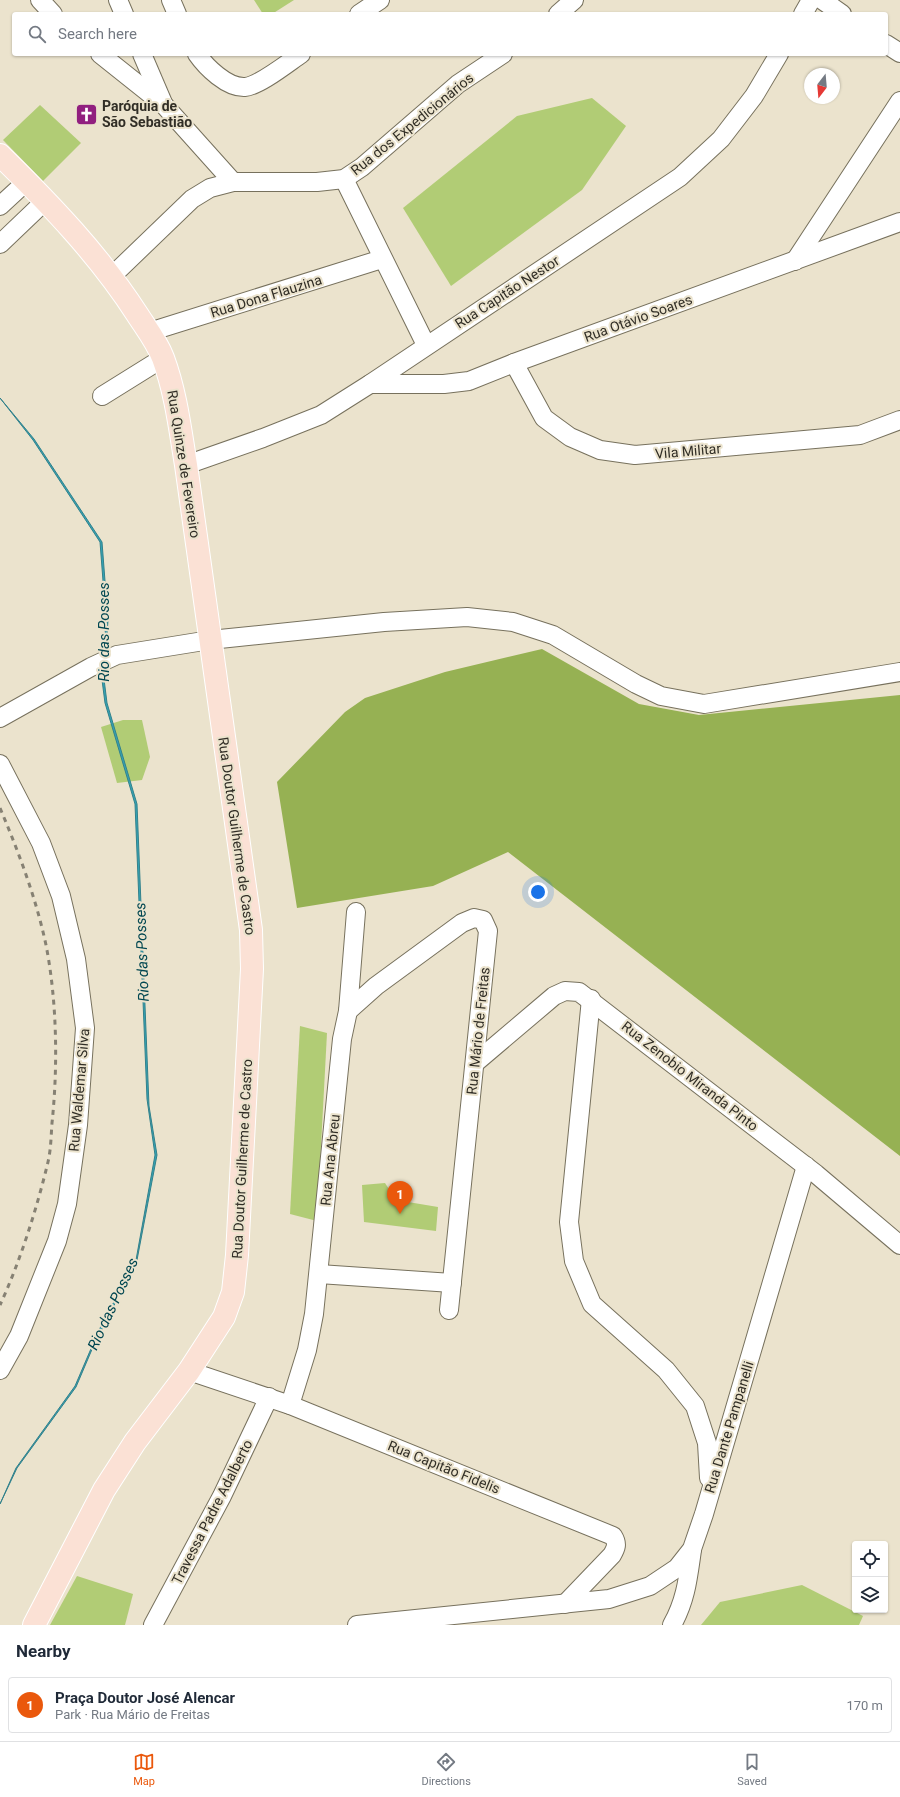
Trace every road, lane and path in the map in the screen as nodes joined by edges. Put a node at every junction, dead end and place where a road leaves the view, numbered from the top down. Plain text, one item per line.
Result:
1 (40, 0) edge
2 (118, 0) edge
3 (171, 0) edge
4 (380, 0) edge
5 (574, 0) edge
6 (812, 0) edge
7 (822, 0) edge
8 (51, 12) edge
9 (123, 12) edge
10 (176, 12) edge
11 (362, 12) edge
12 (560, 12) edge
13 (804, 12) edge
14 (839, 12) edge
15 (888, 45) edge
16 (900, 53) edge
17 (103, 56) edge
18 (143, 56) edge
19 (199, 56) edge
20 (299, 56) edge
21 (500, 56) edge
22 (778, 56) edge
23 (900, 101) edge
24 (164, 105) junction
25 (0, 155) edge
26 (344, 179) junction
27 (27, 181) junction
28 (232, 182) junction
29 (45, 201) junction
30 (0, 206) edge
31 (900, 222) edge
32 (0, 244) edge
33 (382, 259) junction
34 (795, 261) junction
35 (112, 276) junction
36 (149, 332) junction
37 (426, 345) junction
38 (163, 358) junction
39 (514, 363) junction
40 (370, 384) junction
41 (102, 396) dead end
42 (900, 420) edge
43 (186, 465) junction
44 (210, 640) junction
45 (900, 672) edge
46 (0, 718) edge
47 (0, 764) edge
48 (356, 912) dead end
49 (591, 999) junction
50 (348, 1011) junction
51 (475, 1062) junction
52 (806, 1166) junction
53 (900, 1245) edge
54 (319, 1274) junction
55 (452, 1283) junction
56 (449, 1310) dead end
57 (0, 1370) edge
58 (189, 1371) junction
59 (269, 1397) junction
60 (290, 1405) junction
61 (710, 1488) junction
62 (692, 1549) junction
63 (565, 1604) junction
64 (34, 1625) edge
65 (153, 1625) edge
66 (357, 1625) edge
67 (672, 1625) edge

1 - 8 street
2 - 9 street
3 - 10 street
4 - 11 street
5 - 12 street
6 - 13 street
7 - 14 street
15 - 16 street
17 - 24 street
18 - 24 street
19 - 20 street
21 - 26 street, Rua dos Expedicionários
22 - 37 street, Rua Capitão Nestor
23 - 34 street
24 - 28 street
25 - 27 main road, Rua Quinze de Fevereiro
26 - 28 street, Rua dos Expedicionários
26 - 33 street
27 - 29 main road, Rua Quinze de Fevereiro
27 - 30 street
28 - 35 street, Rua dos Expedicionários
29 - 32 street
29 - 35 main road, Rua Quinze de Fevereiro
31 - 34 street, Rua Otávio Soares
33 - 36 street, Rua Dona Flauzina
33 - 37 street
34 - 39 street, Rua Otávio Soares
35 - 36 main road, Rua Quinze de Fevereiro
36 - 38 main road, Rua Quinze de Fevereiro
37 - 40 street, Rua Capitão Nestor
38 - 41 street
38 - 43 main road, Rua Quinze de Fevereiro
39 - 40 street, Rua Otávio Soares
39 - 42 street, Vila Militar
40 - 43 street, Rua Capitão Nestor
43 - 44 main road, Rua Quinze de Fevereiro
44 - 45 street
44 - 46 street
44 - 58 main road, Rua Doutor Guilherme de Castro
47 - 57 street, Rua Waldemar Silva
48 - 50 street, Rua Ana Abreu
49 - 51 street, Rua Zenobio Miranda Pinto
49 - 52 street, Rua Zenobio Miranda Pinto
49 - 61 street
50 - 51 street, Rua Mário de Freitas
50 - 54 street, Rua Ana Abreu
51 - 55 street, Rua Mário de Freitas
52 - 53 street, Rua Zenobio Miranda Pinto
52 - 61 street, Rua Dante Pampanelli
54 - 55 street
54 - 60 street, Rua Ana Abreu
55 - 56 street, Rua Mário de Freitas
58 - 59 street, Rua Capitão Fidelis
58 - 64 main road, Rua Doutor Guilherme de Castro
59 - 60 street, Rua Capitão Fidelis
59 - 65 street, Travessa Padre Adalberto
60 - 63 street, Rua Capitão Fidelis
61 - 62 street, Rua Dante Pampanelli
62 - 63 street, Rua Dante Pampanelli
62 - 67 street
63 - 66 street, Rua Dante Pampanelli

